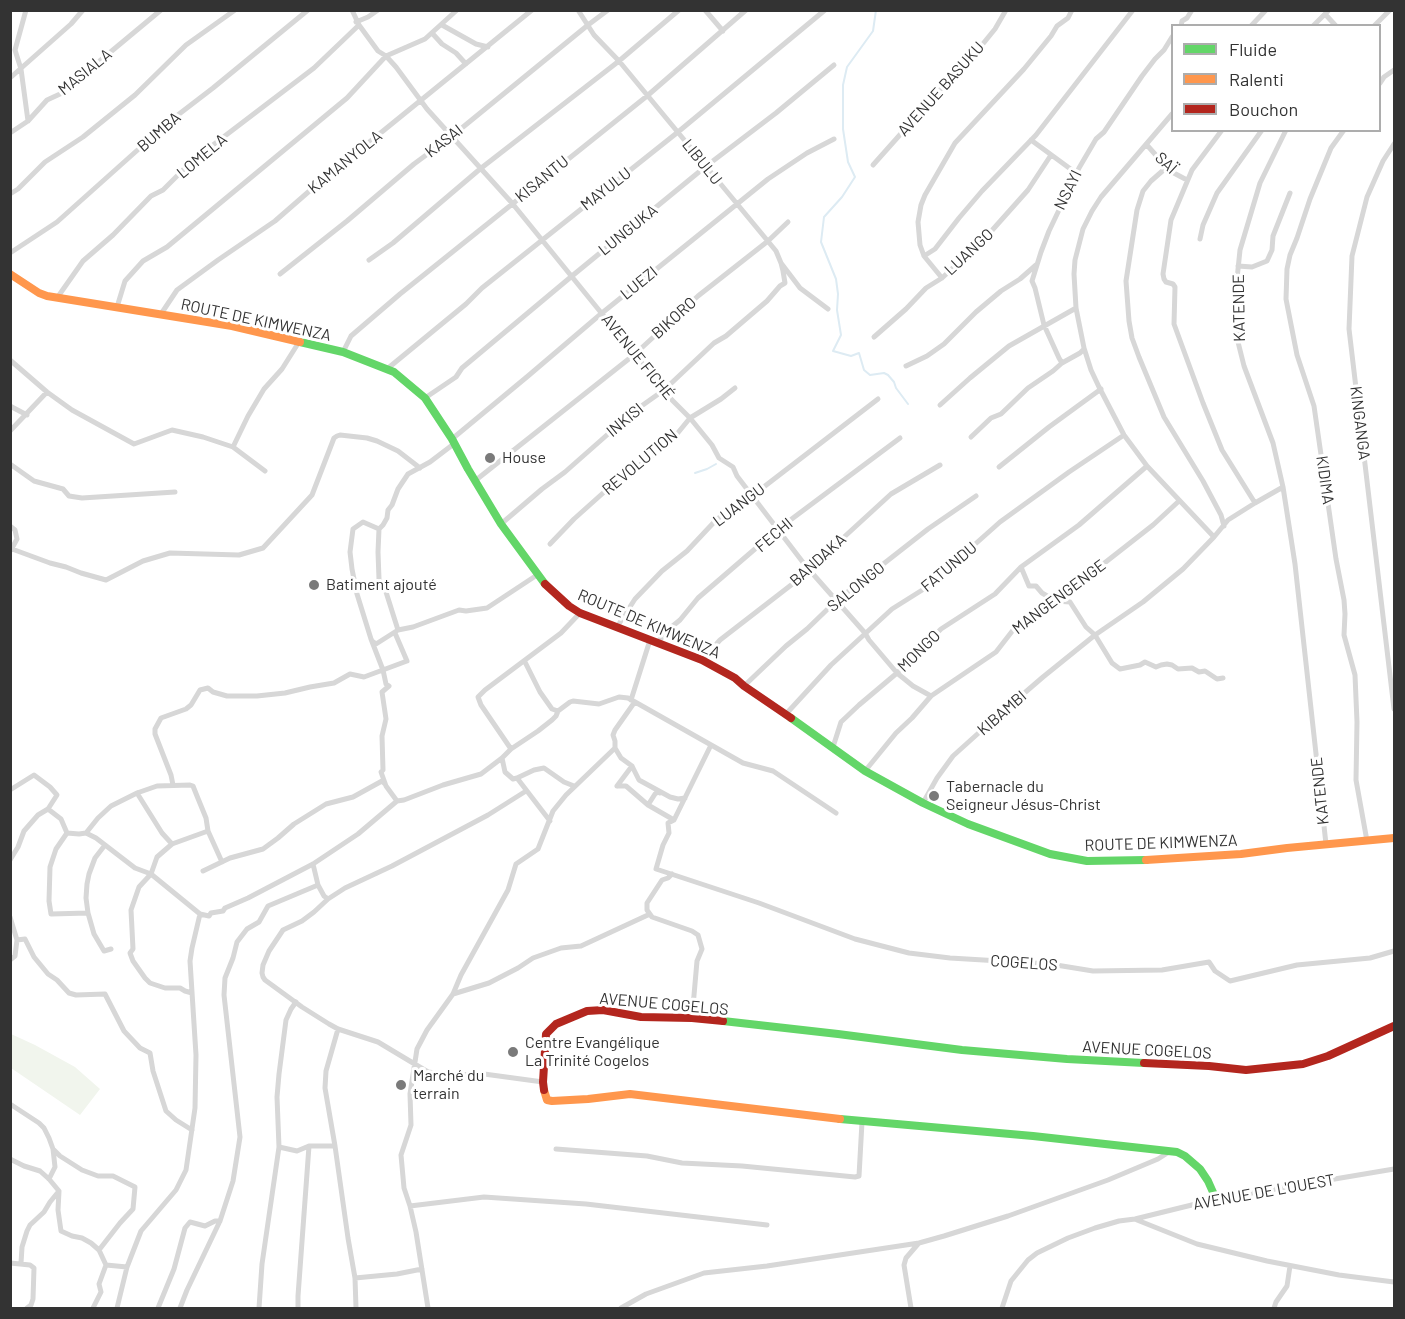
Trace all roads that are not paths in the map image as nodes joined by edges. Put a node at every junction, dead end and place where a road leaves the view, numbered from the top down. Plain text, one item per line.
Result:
1 (27, 10) edge
2 (83, 10) edge
3 (161, 10) edge
4 (235, 10) edge
5 (308, 10) edge
6 (352, 10) edge
7 (378, 10) edge
8 (457, 10) edge
9 (532, 10) edge
10 (578, 10) edge
11 (608, 10) edge
12 (679, 10) edge
13 (705, 10) edge
14 (746, 10) edge
15 (825, 10) edge
16 (1006, 10) edge
17 (1072, 10) edge
18 (1133, 10) edge
19 (1192, 10) edge
20 (1266, 10) edge
21 (1390, 10) edge
22 (1327, 12) edge
23 (358, 23) junction
24 (1181, 24) edge
25 (1253, 24) edge
26 (1315, 24) edge
27 (1376, 24) edge
28 (442, 25) junction
29 (588, 25) junction
30 (723, 31) junction
31 (432, 33) junction
32 (1171, 40) edge
33 (488, 47) junction
34 (386, 56) junction
35 (619, 61) junction
36 (466, 64) junction
37 (834, 65) dead end
38 (21, 69) junction
39 (1395, 70) edge
40 (10, 78) edge
41 (1381, 82) edge
42 (647, 96) junction
43 (420, 101) junction
44 (1171, 116) edge
45 (28, 121) junction
46 (678, 132) junction
47 (1220, 132) edge
48 (1261, 132) edge
49 (1286, 132) edge
50 (1343, 132) edge
51 (10, 133) edge
52 (452, 136) junction
53 (834, 139) dead end
54 (1031, 140) junction
55 (1146, 144) junction
56 (1395, 144) edge
57 (1051, 155) junction
58 (873, 165) dead end
59 (705, 166) junction
60 (1167, 168) junction
61 (480, 169) junction
62 (1076, 173) junction
63 (1187, 180) junction
64 (1290, 193) dead end
65 (10, 194) edge
66 (512, 203) junction
67 (737, 204) junction
68 (788, 222) dead end
69 (1200, 239) dead end
70 (541, 240) junction
71 (768, 241) junction
72 (10, 253) edge
73 (924, 256) junction
74 (369, 260) dead end
75 (781, 263) junction
76 (1037, 264) junction
77 (1238, 266) junction
78 (10, 274) edge
79 (280, 274) dead end
80 (572, 276) junction
81 (942, 278) junction
82 (57, 298) junction
83 (117, 306) junction
84 (1076, 308) junction
85 (828, 309) dead end
86 (602, 313) junction
87 (161, 314) junction
88 (1044, 325) junction
89 (874, 337) dead end
90 (299, 342) junction
91 (1084, 349) junction
92 (343, 352) junction
93 (635, 354) junction
94 (10, 360) edge
95 (1062, 363) junction
96 (906, 366) dead end
97 (387, 369) junction
98 (735, 388) dead end
99 (1101, 389) junction
100 (664, 390) junction
101 (47, 392) junction
102 (425, 398) junction
103 (878, 399) dead end
104 (940, 405) dead end
105 (10, 406) edge
106 (27, 415) junction
107 (690, 418) junction
108 (10, 431) edge
109 (1124, 435) junction
110 (971, 437) dead end
111 (900, 438) dead end
112 (453, 441) junction
113 (233, 447) junction
114 (10, 464) edge
115 (940, 465) dead end
116 (1147, 466) junction
117 (999, 467) dead end
118 (420, 468) junction
119 (265, 471) dead end
120 (476, 480) junction
121 (1283, 487) junction
122 (175, 492) dead end
123 (752, 496) junction
124 (976, 496) dead end
125 (1179, 501) junction
126 (1255, 502) junction
127 (501, 524) junction
128 (10, 526) edge
129 (1224, 526) junction
130 (379, 529) junction
131 (777, 530) junction
132 (1214, 537) junction
133 (550, 544) dead end
134 (11, 550) edge
135 (1021, 567) junction
136 (809, 570) junction
137 (537, 575) junction
138 (836, 601) junction
139 (1056, 601) junction
140 (580, 613) junction
141 (617, 627) junction
142 (397, 631) junction
143 (865, 633) junction
144 (1095, 635) junction
145 (371, 639) junction
146 (653, 641) junction
147 (702, 660) junction
148 (525, 662) junction
149 (383, 670) junction
150 (897, 673) junction
151 (1223, 678) dead end
152 (744, 686) junction
153 (931, 696) junction
154 (632, 701) junction
155 (1395, 709) edge
156 (558, 711) junction
157 (786, 714) junction
158 (711, 746) junction
159 (833, 747) junction
160 (615, 748) junction
161 (511, 749) junction
162 (502, 758) junction
163 (632, 766) junction
164 (865, 771) junction
165 (517, 778) junction
166 (173, 785) junction
167 (386, 786) junction
168 (574, 786) junction
169 (10, 790) edge
170 (526, 791) junction
171 (137, 793) junction
172 (663, 793) junction
173 (685, 798) junction
174 (397, 801) junction
175 (923, 803) junction
176 (648, 805) junction
177 (48, 809) junction
178 (836, 813) dead end
179 (674, 820) junction
180 (550, 821) junction
181 (208, 831) junction
182 (68, 833) junction
183 (86, 833) junction
184 (1395, 838) edge
185 (1367, 841) junction
186 (172, 844) junction
187 (1326, 844) junction
188 (105, 845) junction
189 (10, 860) edge
190 (222, 862) junction
191 (313, 864) junction
192 (203, 871) dead end
193 (151, 874) junction
194 (672, 874) junction
195 (318, 885) junction
196 (328, 899) junction
197 (88, 913) junction
198 (200, 914) junction
199 (650, 914) junction
200 (10, 916) edge
201 (17, 940) junction
202 (111, 949) dead end
203 (1395, 951) edge
204 (10, 960) edge
205 (192, 993) junction
206 (453, 994) junction
207 (296, 1002) junction
208 (692, 1018) junction
209 (1395, 1026) edge
210 (338, 1029) junction
211 (414, 1064) junction
212 (543, 1082) junction
213 (10, 1104) edge
214 (862, 1122) junction
215 (192, 1130) junction
216 (309, 1146) junction
217 (335, 1146) junction
218 (279, 1147) junction
219 (53, 1149) junction
220 (556, 1149) dead end
221 (1169, 1152) junction
222 (10, 1159) edge
223 (1395, 1169) edge
224 (49, 1179) junction
225 (58, 1191) junction
226 (1216, 1199) junction
227 (410, 1206) junction
228 (1135, 1219) junction
229 (219, 1221) junction
230 (767, 1225) dead end
231 (919, 1243) junction
232 (99, 1250) junction
233 (10, 1263) edge
234 (21, 1263) junction
235 (106, 1265) junction
236 (1290, 1266) junction
237 (127, 1267) junction
238 (422, 1269) junction
239 (355, 1278) junction
240 (1395, 1282) edge
241 (27, 1308) edge
242 (93, 1308) edge
243 (117, 1308) edge
244 (158, 1308) edge
245 (180, 1308) edge
246 (259, 1308) edge
247 (298, 1308) edge
248 (356, 1308) edge
249 (428, 1308) edge
250 (621, 1308) edge
251 (911, 1308) edge
252 (1002, 1308) edge
253 (1274, 1308) edge

1 - 38 street
2 - 38 street
3 - 45 street, MASIALA
4 - 65 street
5 - 72 street, BUMBA
6 - 23 street, AVENUE FICHÉ
7 - 23 street, LOMELA
8 - 28 street
9 - 33 street, KAMANYOLA
10 - 29 street, LIBULU
11 - 29 street, KASAI
12 - 35 street
13 - 30 street
14 - 30 street, KISANTU
15 - 46 street, MAYULU
16 - 58 street, AVENUE BASUKU
17 - 73 street
18 - 54 street
19 - 24 street
20 - 25 street
21 - 27 street
22 - 26 street
23 - 34 street, AVENUE FICHÉ
23 - 82 street, LOMELA
28 - 31 street
28 - 33 street
29 - 35 street, LIBULU
29 - 52 street, KASAI
30 - 42 street, KISANTU
31 - 34 street
31 - 36 street
32 - 62 street, NSAYI
33 - 36 street, KAMANYOLA
34 - 43 street, AVENUE FICHÉ
34 - 83 street
35 - 42 street, LIBULU
35 - 61 street
36 - 43 street, KAMANYOLA
37 - 59 street, LUNGUKA
38 - 40 street
38 - 45 street
39 - 41 street
42 - 46 street, LIBULU
42 - 66 street, KISANTU
43 - 52 street, AVENUE FICHÉ
43 - 87 street, KAMANYOLA
44 - 55 street
45 - 51 street, MASIALA
46 - 59 street, LIBULU
46 - 70 street, MAYULU
47 - 63 street
48 - 69 street
49 - 77 street, KATENDE
50 - 185 street, KIDIMA
52 - 61 street, AVENUE FICHÉ
52 - 79 street, KASAI
53 - 67 street, LUEZI
54 - 57 street
54 - 73 street
55 - 60 street, SAÏ
55 - 84 street
56 - 155 street, KINGANGA
57 - 62 street
57 - 81 street, LUANGO
59 - 67 street, LIBULU
59 - 80 street, LUNGUKA
60 - 63 street, SAÏ
60 - 129 street
61 - 66 street, AVENUE FICHÉ
61 - 74 street
62 - 76 street, NSAYI
63 - 126 street
64 - 77 street
66 - 70 street, AVENUE FICHÉ
66 - 92 street, KISANTU
67 - 71 street, LIBULU
67 - 86 street, LUEZI
68 - 71 street, BIKORO
70 - 80 street, AVENUE FICHÉ
70 - 97 street, MAYULU
71 - 75 street, LIBULU
71 - 93 street, BIKORO
73 - 81 street
75 - 85 street, LIBULU
75 - 100 street, INKISI
76 - 88 street, NSAYI
76 - 96 street
77 - 121 street, KATENDE
78 - 82 street, ROUTE DE KIMWENZA
80 - 86 street, AVENUE FICHÉ
80 - 102 street, LUNGUKA
81 - 89 street, LUANGO
82 - 83 street, ROUTE DE KIMWENZA
83 - 87 street, ROUTE DE KIMWENZA
84 - 88 street
84 - 91 street
86 - 93 street, AVENUE FICHÉ
86 - 112 street, LUEZI
87 - 90 street, ROUTE DE KIMWENZA
88 - 95 street, NSAYI
88 - 104 street
90 - 92 street, ROUTE DE KIMWENZA
90 - 113 street
91 - 95 street
91 - 99 street
92 - 97 street, ROUTE DE KIMWENZA
93 - 100 street, AVENUE FICHÉ
93 - 120 street, BIKORO
94 - 101 street
95 - 110 street
97 - 102 street, ROUTE DE KIMWENZA
98 - 107 street, REVOLUTION
99 - 109 street
99 - 117 street
100 - 107 street, AVENUE FICHÉ
100 - 127 street, INKISI
101 - 106 street
101 - 113 street
102 - 112 street, ROUTE DE KIMWENZA
103 - 123 street, LUANGU
105 - 106 street
106 - 108 street
107 - 123 street, AVENUE FICHÉ
107 - 133 street, REVOLUTION
109 - 116 street
109 - 143 street, FATUNDU
111 - 131 street, FECHI
112 - 118 street, LUEZI
112 - 120 street, ROUTE DE KIMWENZA
113 - 119 street
114 - 122 street
115 - 136 street, BANDAKA
116 - 125 street
116 - 135 street, MONGO
118 - 130 street, LUEZI
118 - 134 street
120 - 127 street, ROUTE DE KIMWENZA
121 - 126 street
121 - 187 street, KATENDE
123 - 131 street, AVENUE FICHÉ
123 - 141 street, LUANGU
124 - 138 street, SALONGO
125 - 132 street
125 - 139 street, MANGENGENGE
126 - 129 street
127 - 137 street, ROUTE DE KIMWENZA
128 - 134 street
129 - 132 street
130 - 142 street
130 - 145 street
131 - 136 street, AVENUE FICHÉ
131 - 146 street, FECHI
132 - 144 street
135 - 139 street
135 - 150 street, MONGO
136 - 138 street, AVENUE FICHÉ
136 - 147 street, BANDAKA
137 - 140 street, ROUTE DE KIMWENZA
137 - 142 street
138 - 143 street, AVENUE FICHÉ
138 - 152 street, SALONGO
139 - 144 street
139 - 153 street, MANGENGENGE
140 - 141 street, ROUTE DE KIMWENZA
140 - 148 street
141 - 146 street, ROUTE DE KIMWENZA
142 - 145 street
142 - 149 street
143 - 150 street, AVENUE FICHÉ
143 - 157 street, FATUNDU
144 - 151 street
144 - 175 street, KIBAMBI
145 - 149 street
146 - 147 street, ROUTE DE KIMWENZA
146 - 154 street
147 - 152 street, ROUTE DE KIMWENZA
148 - 156 street
148 - 161 street
149 - 166 street
149 - 167 street
150 - 153 street, AVENUE FICHÉ
150 - 159 street, MONGO
152 - 157 street, ROUTE DE KIMWENZA
153 - 164 street, MANGENGENGE
154 - 156 street
154 - 158 street
154 - 160 street
156 - 161 street
157 - 159 street, ROUTE DE KIMWENZA
158 - 173 street
158 - 178 street
159 - 164 street, ROUTE DE KIMWENZA
160 - 163 street
160 - 168 street
161 - 162 street
162 - 165 street
162 - 174 street
163 - 172 street
163 - 176 street
164 - 175 street, ROUTE DE KIMWENZA
165 - 168 street
165 - 170 street
166 - 171 street
166 - 181 street
167 - 174 street
167 - 190 street
168 - 180 street
169 - 177 street
170 - 180 street
170 - 196 street
171 - 183 street
171 - 186 street
172 - 173 street
172 - 176 street
173 - 179 street
174 - 191 street
175 - 187 street, ROUTE DE KIMWENZA
176 - 179 street
177 - 182 street
177 - 189 street
179 - 194 street, COGELOS
180 - 206 street
181 - 186 street
181 - 190 street
182 - 183 street
182 - 197 street
183 - 188 street
184 - 185 street, ROUTE DE KIMWENZA
185 - 187 street, ROUTE DE KIMWENZA
186 - 193 street
188 - 193 street
188 - 197 street
190 - 192 street
191 - 195 street
191 - 198 street
193 - 198 street
193 - 205 street
194 - 199 street
194 - 203 street, COGELOS
195 - 196 street
195 - 229 street
196 - 207 street
197 - 202 street
198 - 205 street
199 - 206 street
199 - 208 street
200 - 201 street
201 - 204 street
201 - 215 street
205 - 215 street
206 - 211 street
207 - 210 street
207 - 218 street
208 - 209 street, AVENUE COGELOS
208 - 212 street, AVENUE COGELOS
210 - 211 street
210 - 217 street
211 - 212 street
211 - 227 street
212 - 214 street
213 - 219 street
214 - 220 street
214 - 221 street
215 - 237 street
216 - 217 street
216 - 218 street
216 - 247 street
217 - 239 street
218 - 246 street
219 - 224 street
219 - 232 street
221 - 226 street
221 - 231 street
222 - 224 street
223 - 226 street, AVENUE DE L'OUEST
224 - 225 street
225 - 232 street
225 - 234 street
226 - 228 street, AVENUE DE L'OUEST
227 - 230 street
227 - 238 street
228 - 236 street
228 - 252 street, AVENUE DE L'OUEST
229 - 244 street
229 - 245 street
231 - 250 street
231 - 251 street
232 - 235 street
233 - 234 street
234 - 241 street
235 - 237 street
235 - 242 street
236 - 240 street
236 - 253 street
237 - 243 street
238 - 239 street
238 - 249 street
239 - 248 street

